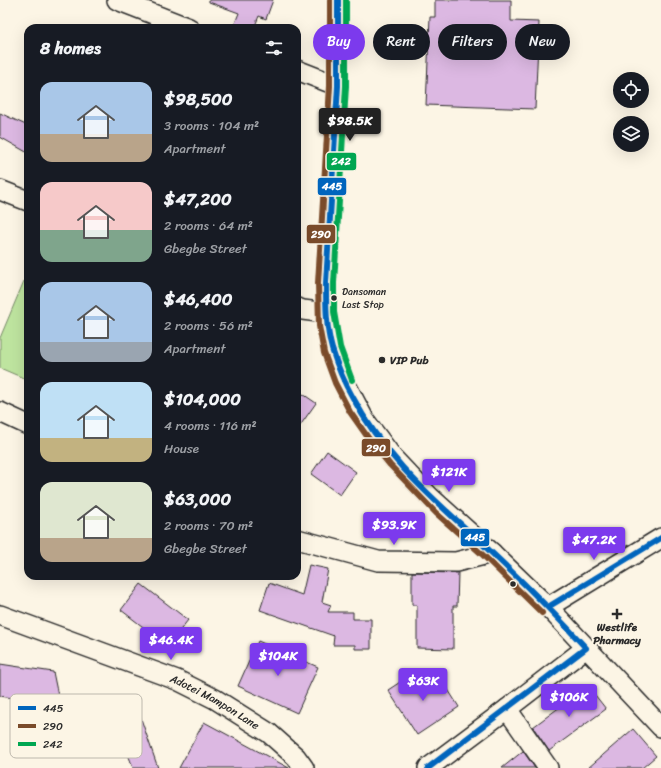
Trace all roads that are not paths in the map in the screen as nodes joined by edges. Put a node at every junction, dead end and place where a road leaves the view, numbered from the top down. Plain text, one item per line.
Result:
1 (117, 0) edge
2 (338, 0) edge
3 (179, 24) edge
4 (301, 72) edge
5 (338, 86) junction
6 (0, 190) edge
7 (24, 199) edge
8 (301, 309) edge
9 (326, 313) junction
10 (0, 412) edge
11 (24, 423) edge
12 (661, 538) edge
13 (301, 540) edge
14 (492, 553) junction
15 (548, 607) junction
16 (0, 615) edge
17 (586, 648) junction
18 (507, 710) junction
19 (661, 727) edge
20 (304, 768) edge
21 (428, 768) edge
22 (548, 768) edge

1 - 3 street
2 - 5 street
4 - 5 street
5 - 9 street
6 - 7 street
8 - 9 street
9 - 14 street
10 - 11 street
12 - 15 street
13 - 14 street
14 - 15 street
15 - 17 street
16 - 20 street, Adotei Mampon Lane
17 - 18 street
17 - 19 street
18 - 21 street
18 - 22 street

